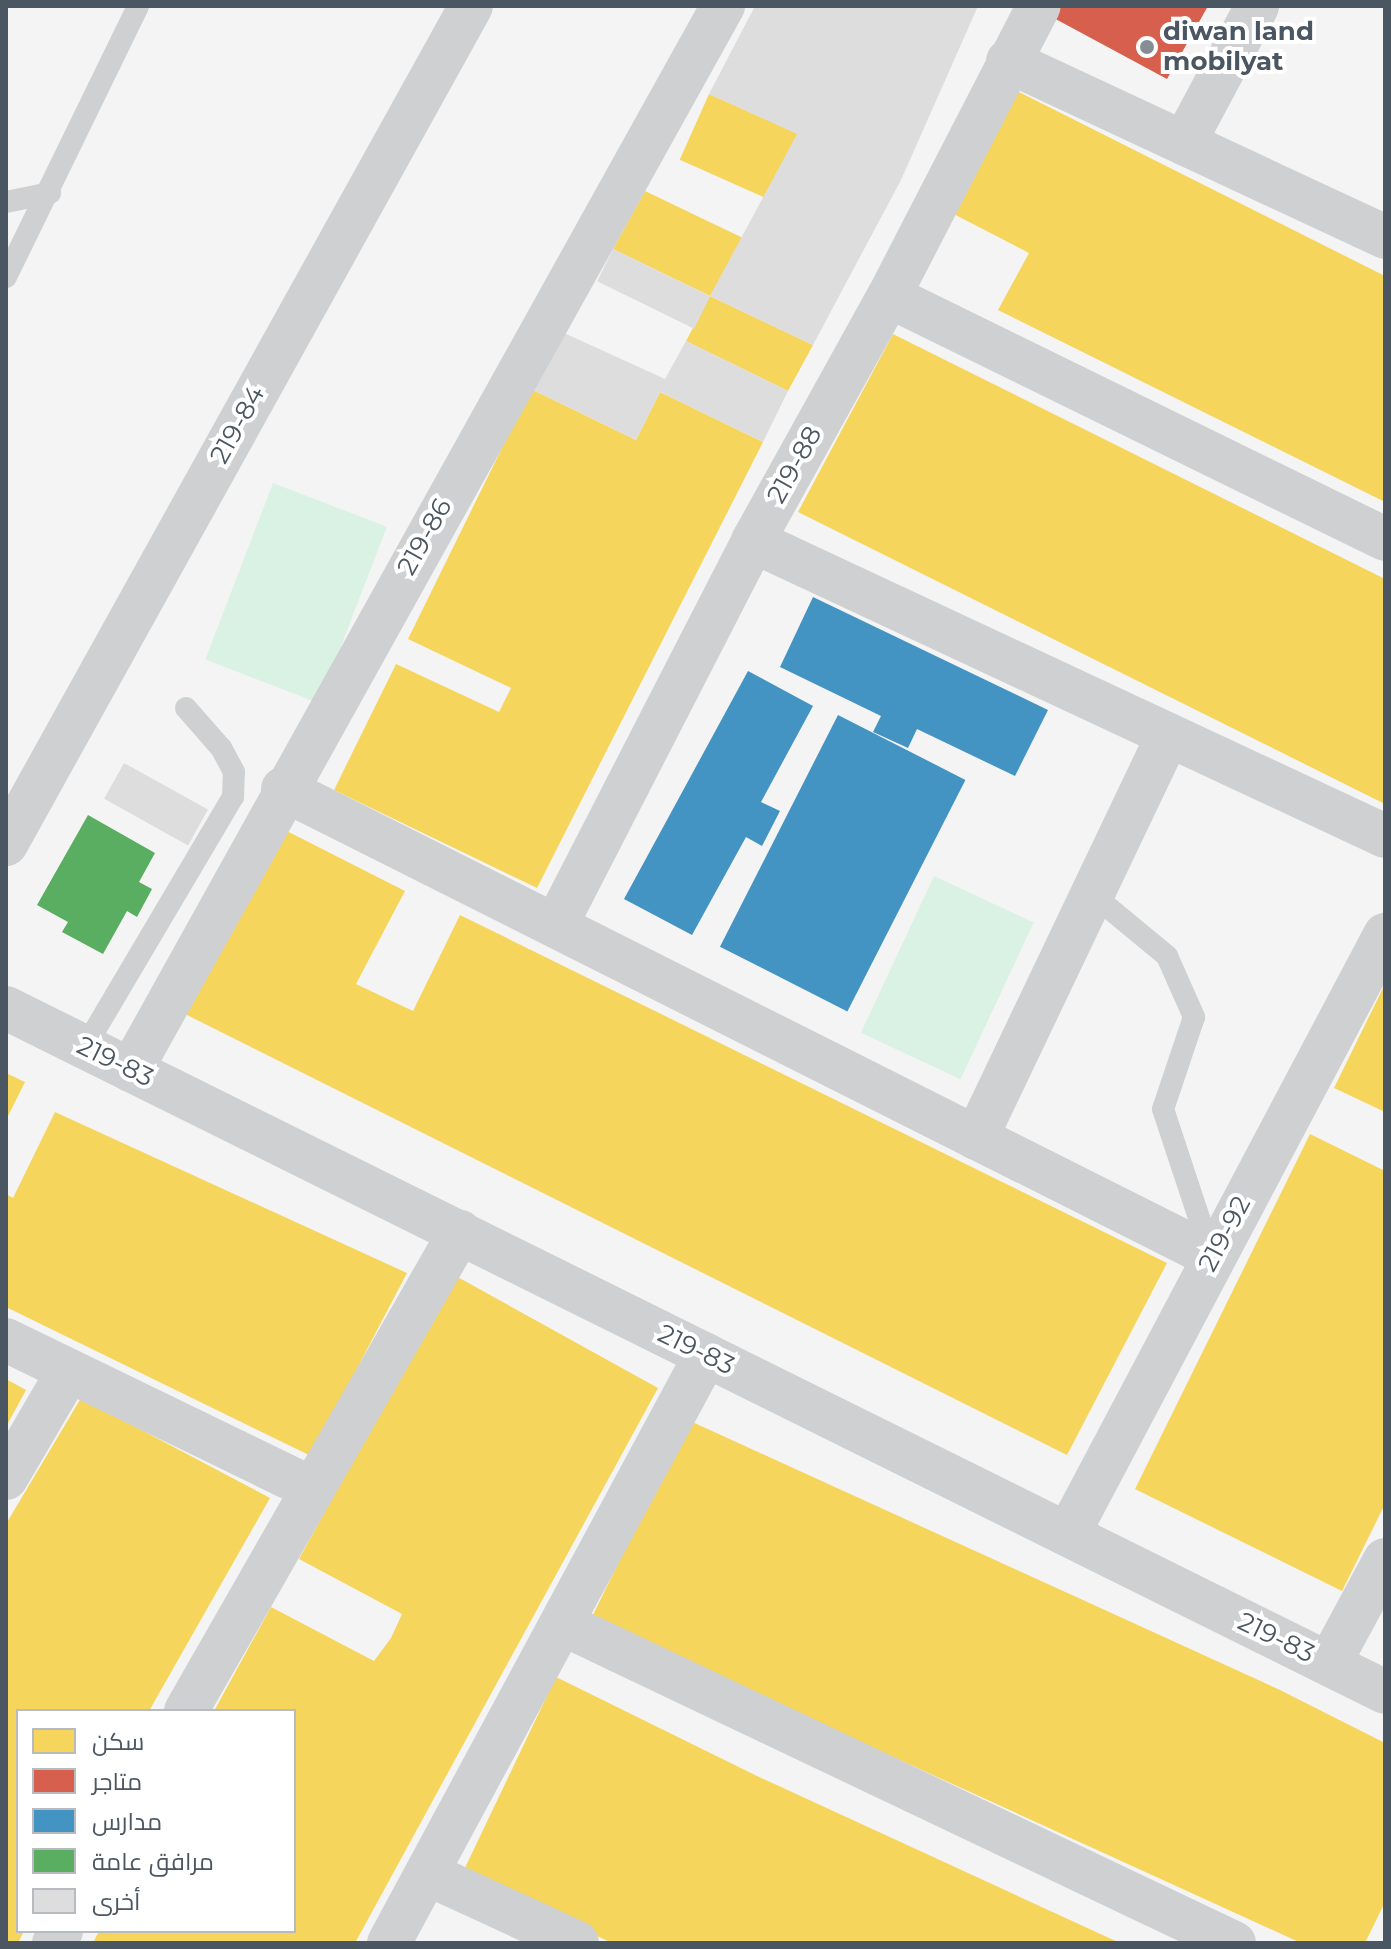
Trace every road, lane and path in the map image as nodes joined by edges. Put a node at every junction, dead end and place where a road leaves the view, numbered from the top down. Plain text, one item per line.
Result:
1 (138, 6) edge
2 (471, 6) edge
3 (723, 6) edge
4 (1039, 6) edge
5 (1257, 6) edge
6 (1008, 61) junction
7 (1184, 143) junction
8 (50, 193) junction
9 (6, 202) edge
10 (1385, 237) edge
11 (6, 277) edge
12 (889, 296) junction
13 (1385, 539) edge
14 (753, 541) junction
15 (186, 708) dead end
16 (1168, 735) junction
17 (283, 789) junction
18 (1385, 836) edge
19 (6, 844) edge
20 (1092, 894) junction
21 (556, 925) junction
22 (1385, 935) edge
23 (6, 1008) edge
24 (85, 1047) junction
25 (131, 1070) junction
26 (976, 1138) junction
27 (460, 1232) junction
28 (1212, 1256) junction
29 (6, 1340) edge
30 (706, 1355) junction
31 (68, 1372) junction
32 (6, 1478) edge
33 (313, 1489) junction
34 (1068, 1534) junction
35 (1385, 1560) edge
36 (563, 1624) junction
37 (1329, 1664) junction
38 (1385, 1692) edge
39 (187, 1709) edge
40 (428, 1874) junction
41 (389, 1943) edge
42 (577, 1943) edge
43 (1234, 1943) edge

1 - 8 lane
2 - 19 street, 219-84
3 - 17 street, 219-86
4 - 6 street, 219-88
5 - 7 street
6 - 7 street
6 - 12 street, 219-88
7 - 10 street
8 - 9 lane
8 - 11 lane
12 - 13 street
12 - 14 street, 219-88
14 - 16 street
14 - 21 street, 219-88
15 - 24 lane
16 - 18 street
16 - 20 street
17 - 21 street
17 - 25 street, 219-86
20 - 26 street
20 - 28 lane
21 - 26 street
22 - 28 street, 219-92
23 - 24 street, 219-83
24 - 25 street, 219-83
25 - 27 street, 219-83
26 - 28 street
27 - 30 street, 219-83
27 - 33 street
28 - 34 street, 219-92
29 - 31 street
30 - 34 street, 219-83
30 - 36 street
31 - 32 street
31 - 33 street
33 - 39 street
34 - 37 street, 219-83
35 - 37 street
36 - 40 street
36 - 43 street
37 - 38 street, 219-83
40 - 41 street
40 - 42 street

